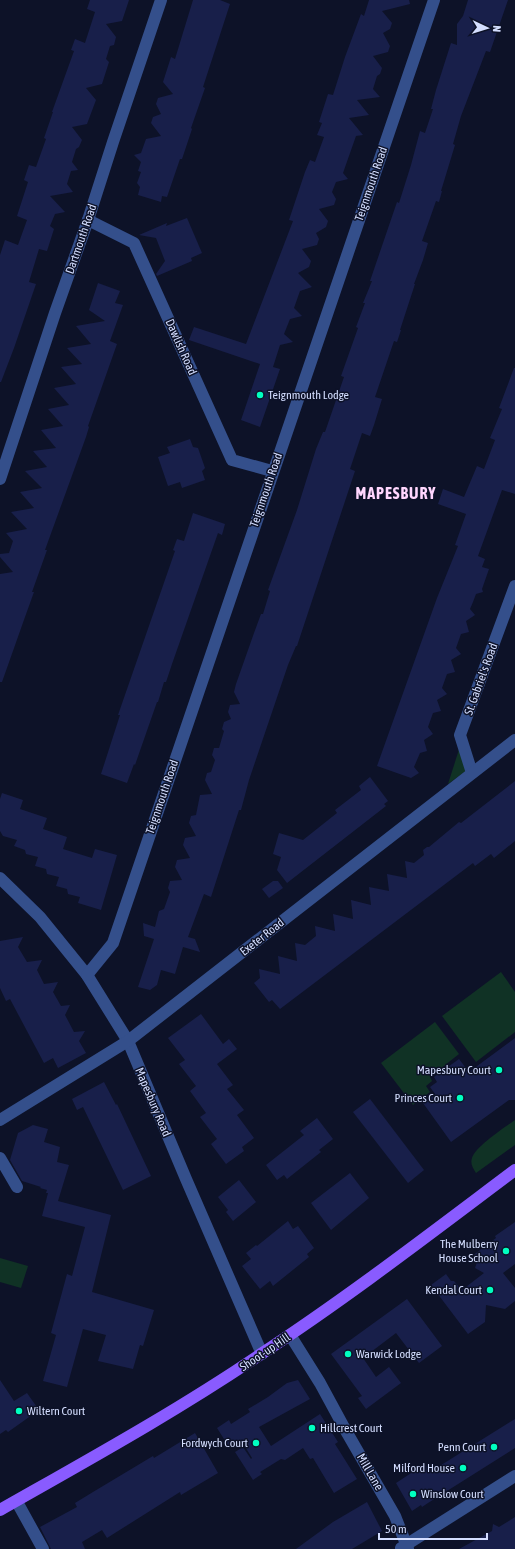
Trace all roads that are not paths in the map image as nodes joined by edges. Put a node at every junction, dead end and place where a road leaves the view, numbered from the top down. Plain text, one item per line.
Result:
1 (161, 0) edge
2 (434, 0) edge
3 (88, 220) junction
4 (272, 471) junction
5 (0, 479) edge
6 (515, 586) edge
7 (515, 740) edge
8 (472, 773) junction
9 (0, 878) edge
10 (87, 975) junction
11 (128, 1041) junction
12 (0, 1120) edge
13 (0, 1158) edge
14 (515, 1170) edge
15 (17, 1188) dead end
16 (290, 1335) junction
17 (262, 1354) junction
18 (515, 1476) edge
19 (17, 1502) junction
20 (0, 1510) edge
21 (405, 1548) edge
22 (43, 1549) edge

1 - 3 street, Dartmouth Road
2 - 4 street, Teignmouth Road
3 - 4 street, Dawlish Road
3 - 5 street, Dartmouth Road
4 - 10 street, Teignmouth Road
6 - 8 street, St. Gabriel's Road
7 - 8 street, Exeter Road
8 - 11 street, Exeter Road
9 - 10 street, Mapesbury Road
10 - 11 street, Mapesbury Road
11 - 12 street, Exeter Road
11 - 17 street, Mapesbury Road
13 - 15 street
14 - 16 main road, Shoot-up Hill
16 - 17 main road, Shoot-up Hill
16 - 21 street, Mill Lane
17 - 19 main road, Shoot-up Hill
18 - 21 street
19 - 20 main road, Shoot-up Hill
19 - 22 street

